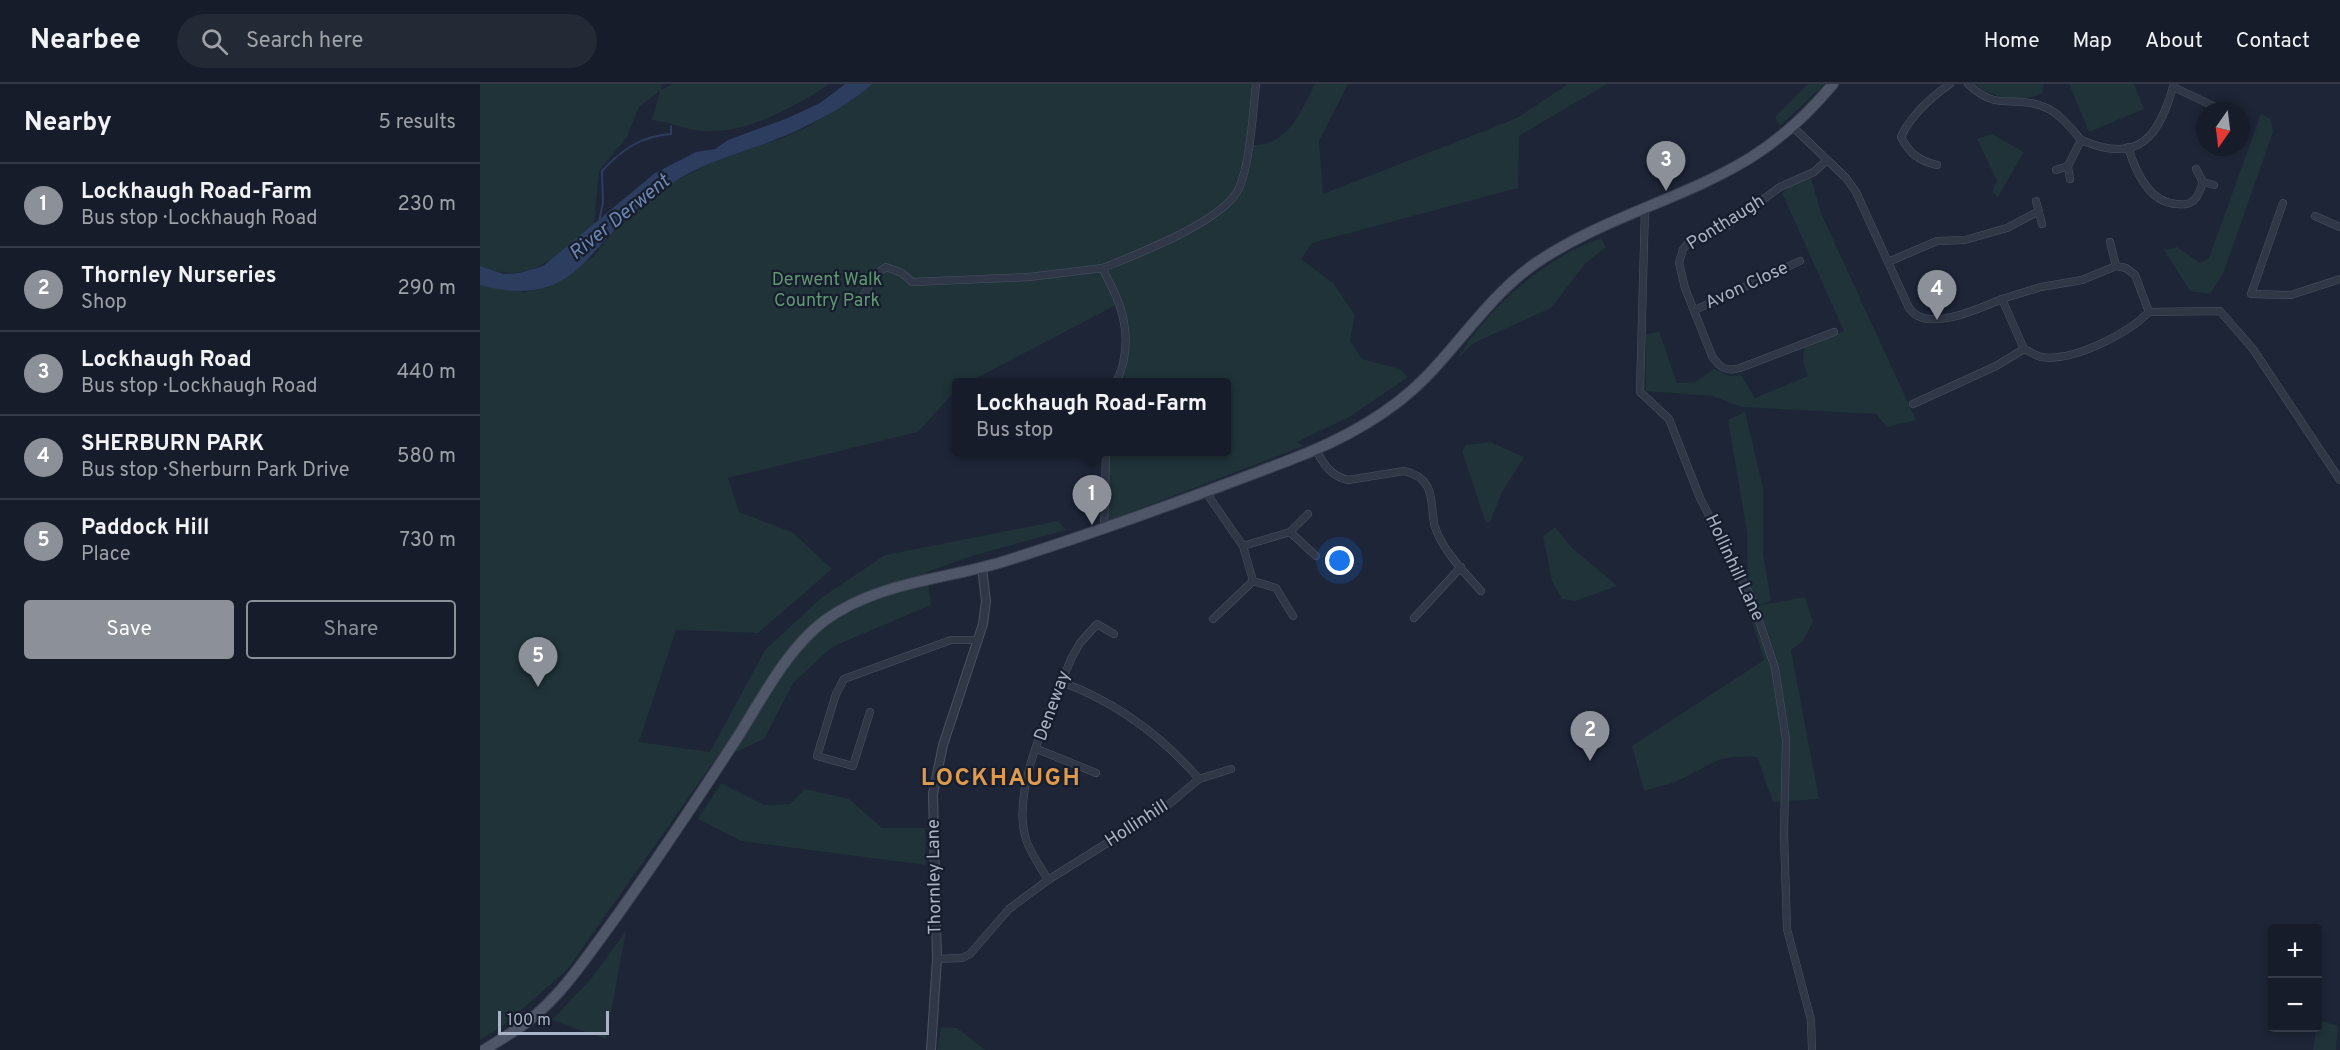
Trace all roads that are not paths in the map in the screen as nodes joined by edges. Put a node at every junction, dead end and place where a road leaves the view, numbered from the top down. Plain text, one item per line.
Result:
1 (1256, 84) edge
2 (1833, 84) edge
3 (1950, 84) edge
4 (1968, 84) edge
5 (2173, 86) edge
6 (2206, 102) edge
7 (1793, 127) junction
8 (2081, 140) junction
9 (2128, 147) junction
10 (1827, 160) junction
11 (1936, 165) dead end
12 (2068, 166) junction
13 (2056, 170) dead end
14 (2196, 170) dead end
15 (2070, 179) dead end
16 (2204, 182) junction
17 (2214, 185) dead end
18 (2036, 201) dead end
19 (2283, 203) dead end
20 (1645, 208) junction
21 (2039, 212) junction
22 (2315, 216) dead end
23 (2043, 224) dead end
24 (2340, 227) edge
25 (2110, 242) dead end
26 (1800, 261) dead end
27 (1888, 262) junction
28 (2116, 266) junction
29 (1104, 271) junction
30 (2340, 279) edge
31 (2002, 299) junction
32 (858, 303) dead end
33 (1695, 310) junction
34 (2149, 312) junction
35 (1834, 332) dead end
36 (2024, 349) junction
37 (1118, 378) edge
38 (1913, 404) dead end
39 (1316, 450) junction
40 (1107, 456) edge
41 (2340, 480) edge
42 (1206, 491) junction
43 (1308, 514) dead end
44 (1104, 529) junction
45 (1290, 532) junction
46 (1243, 546) junction
47 (1316, 555) dead end
48 (1461, 567) junction
49 (982, 568) junction
50 (1253, 581) junction
51 (1481, 591) dead end
52 (1293, 616) dead end
53 (1414, 618) dead end
54 (1213, 619) dead end
55 (1113, 634) dead end
56 (979, 640) junction
57 (1062, 682) junction
58 (870, 712) dead end
59 (1037, 749) junction
60 (1231, 769) dead end
61 (1096, 772) dead end
62 (1199, 779) junction
63 (1048, 880) junction
64 (937, 959) junction
65 (484, 1050) edge
66 (931, 1050) edge
67 (1812, 1050) edge

1 - 29 street
2 - 7 main road
3 - 11 street
4 - 8 street
5 - 6 street
5 - 9 street
7 - 10 street
7 - 20 main road
8 - 9 street
8 - 12 street
9 - 16 street
10 - 27 street
10 - 33 street, Ponthaugh
12 - 13 street
12 - 15 street
14 - 16 street
16 - 17 street
18 - 21 street
19 - 30 street
20 - 39 main road
20 - 67 street, Hollinhill Lane
21 - 23 street
21 - 27 street
22 - 24 street
25 - 28 street
26 - 33 street, Avon Close
27 - 31 street
28 - 31 street
28 - 34 street
29 - 32 street
29 - 37 street
31 - 36 street
33 - 35 street, Ponthaugh
34 - 36 street
34 - 41 street
36 - 38 street
39 - 42 main road
39 - 48 street
40 - 44 street
42 - 44 main road
42 - 46 street
43 - 45 street
44 - 49 main road
45 - 46 street
45 - 47 street
46 - 50 street
48 - 51 street
48 - 53 street
49 - 56 street, Thornley Lane
49 - 65 main road
50 - 52 street
50 - 54 street
55 - 57 street, Deneway
56 - 58 street
56 - 64 street, Thornley Lane
57 - 59 street, Deneway
57 - 62 street
59 - 61 street
59 - 63 street, Deneway
60 - 62 street
62 - 63 street, Hollinhill
63 - 64 street, Hollinhill
64 - 66 street, Thornley Lane

